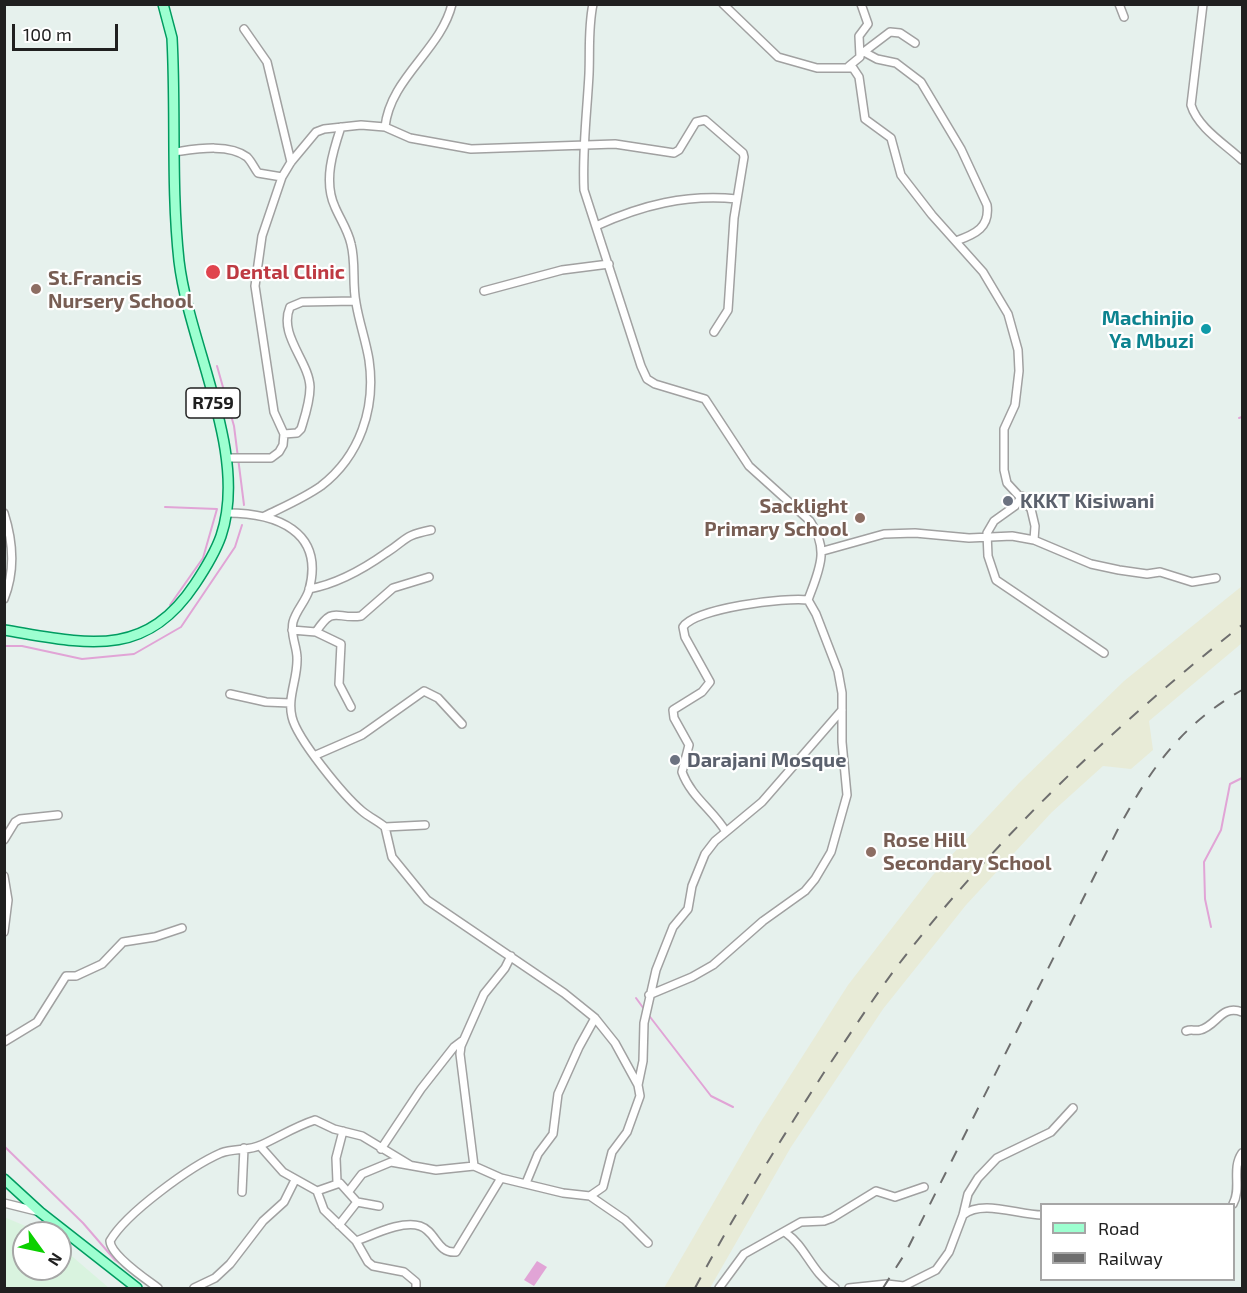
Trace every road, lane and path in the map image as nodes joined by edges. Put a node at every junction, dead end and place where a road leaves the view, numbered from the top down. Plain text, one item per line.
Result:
1 (164, 4) edge
2 (452, 4) edge
3 (593, 4) edge
4 (723, 4) edge
5 (861, 4) edge
6 (1119, 4) edge
7 (1203, 4) edge
8 (1124, 16) dead end
9 (244, 29) dead end
10 (915, 43) dead end
11 (863, 53) junction
12 (849, 66) junction
13 (341, 127) junction
14 (385, 127) junction
15 (584, 144) junction
16 (175, 152) junction
17 (1242, 160) edge
18 (291, 162) junction
19 (282, 177) junction
20 (737, 200) junction
21 (596, 226) junction
22 (956, 241) junction
23 (609, 264) junction
24 (484, 291) dead end
25 (355, 301) junction
26 (714, 332) dead end
27 (284, 434) junction
28 (226, 458) junction
29 (1022, 496) junction
30 (4, 513) edge
31 (226, 513) junction
32 (265, 516) junction
33 (431, 530) dead end
34 (986, 538) junction
35 (1034, 540) junction
36 (823, 551) junction
37 (429, 577) dead end
38 (1216, 578) dead end
39 (309, 589) junction
40 (4, 599) edge
41 (808, 600) junction
42 (4, 630) edge
43 (292, 630) junction
44 (316, 632) junction
45 (1104, 653) dead end
46 (230, 694) dead end
47 (290, 703) junction
48 (351, 707) dead end
49 (842, 710) junction
50 (462, 724) dead end
51 (316, 755) junction
52 (58, 815) dead end
53 (425, 825) dead end
54 (385, 827) junction
55 (726, 832) junction
56 (4, 840) edge
57 (4, 876) edge
58 (182, 928) dead end
59 (4, 932) edge
60 (511, 956) junction
61 (649, 996) junction
62 (1242, 1012) edge
63 (595, 1018) junction
64 (1186, 1031) dead end
65 (462, 1041) junction
66 (4, 1042) edge
67 (638, 1085) junction
68 (1073, 1108) dead end
69 (343, 1131) junction
70 (260, 1146) junction
71 (244, 1148) junction
72 (381, 1149) junction
73 (1242, 1153) edge
74 (410, 1165) junction
75 (474, 1166) junction
76 (501, 1178) junction
77 (4, 1179) edge
78 (295, 1179) junction
79 (337, 1182) junction
80 (526, 1183) junction
81 (924, 1187) dead end
82 (317, 1191) junction
83 (349, 1191) junction
84 (242, 1192) dead end
85 (590, 1196) junction
86 (357, 1202) junction
87 (4, 1203) edge
88 (1233, 1203) edge
89 (379, 1206) dead end
90 (40, 1212) junction
91 (963, 1215) junction
92 (1040, 1215) edge
93 (339, 1225) junction
94 (786, 1233) junction
95 (356, 1241) junction
96 (648, 1243) dead end
97 (903, 1287) edge
98 (137, 1288) edge
99 (158, 1288) edge
100 (194, 1288) edge
101 (416, 1288) edge
102 (719, 1288) edge
103 (835, 1288) edge
104 (849, 1288) edge

1 - 16 main road, R759
2 - 14 street
3 - 15 street
4 - 12 street
5 - 11 street
6 - 8 street
7 - 17 street
9 - 18 street
10 - 11 street
11 - 12 street
11 - 22 street
12 - 22 street
13 - 14 street
13 - 18 street
13 - 25 street
14 - 15 street
15 - 20 street
15 - 21 street
16 - 19 street
16 - 28 main road, R759
18 - 19 street
19 - 27 street
20 - 21 street
20 - 26 street
21 - 23 street
22 - 29 street
23 - 24 street
23 - 36 street
25 - 27 street
25 - 32 street
27 - 28 street
28 - 31 main road, R759
29 - 34 street
29 - 35 street
30 - 40 street
31 - 32 street
31 - 42 main road, R759
32 - 39 street
33 - 39 street
34 - 35 street
34 - 36 street
34 - 45 street
35 - 38 street
36 - 41 street
37 - 44 street
39 - 43 street
41 - 49 street
41 - 55 street
43 - 44 street
43 - 47 street
44 - 48 street
46 - 47 street
47 - 51 street
49 - 55 street
49 - 61 street
50 - 51 street
51 - 54 street
52 - 56 street
53 - 54 street
54 - 60 street
55 - 61 street
57 - 59 street
58 - 66 street
60 - 63 street
60 - 65 street
61 - 67 street
62 - 64 street
63 - 67 street
63 - 80 street
65 - 72 street
65 - 75 street
67 - 85 street
68 - 91 street
69 - 70 street
69 - 72 street
69 - 79 street
70 - 71 street
70 - 78 street
71 - 84 street
71 - 99 street
72 - 74 street
73 - 88 street
74 - 75 street
74 - 83 street
75 - 76 street
76 - 80 street
76 - 95 street
77 - 90 main road
78 - 82 street
78 - 100 street
79 - 82 street
79 - 83 street
80 - 85 street
81 - 94 street
82 - 93 street
83 - 86 street
85 - 96 street
86 - 89 street
86 - 93 street
87 - 90 street
90 - 98 main road
91 - 92 street
91 - 97 street
93 - 95 street
94 - 102 street
94 - 103 street
95 - 101 street
97 - 104 street

